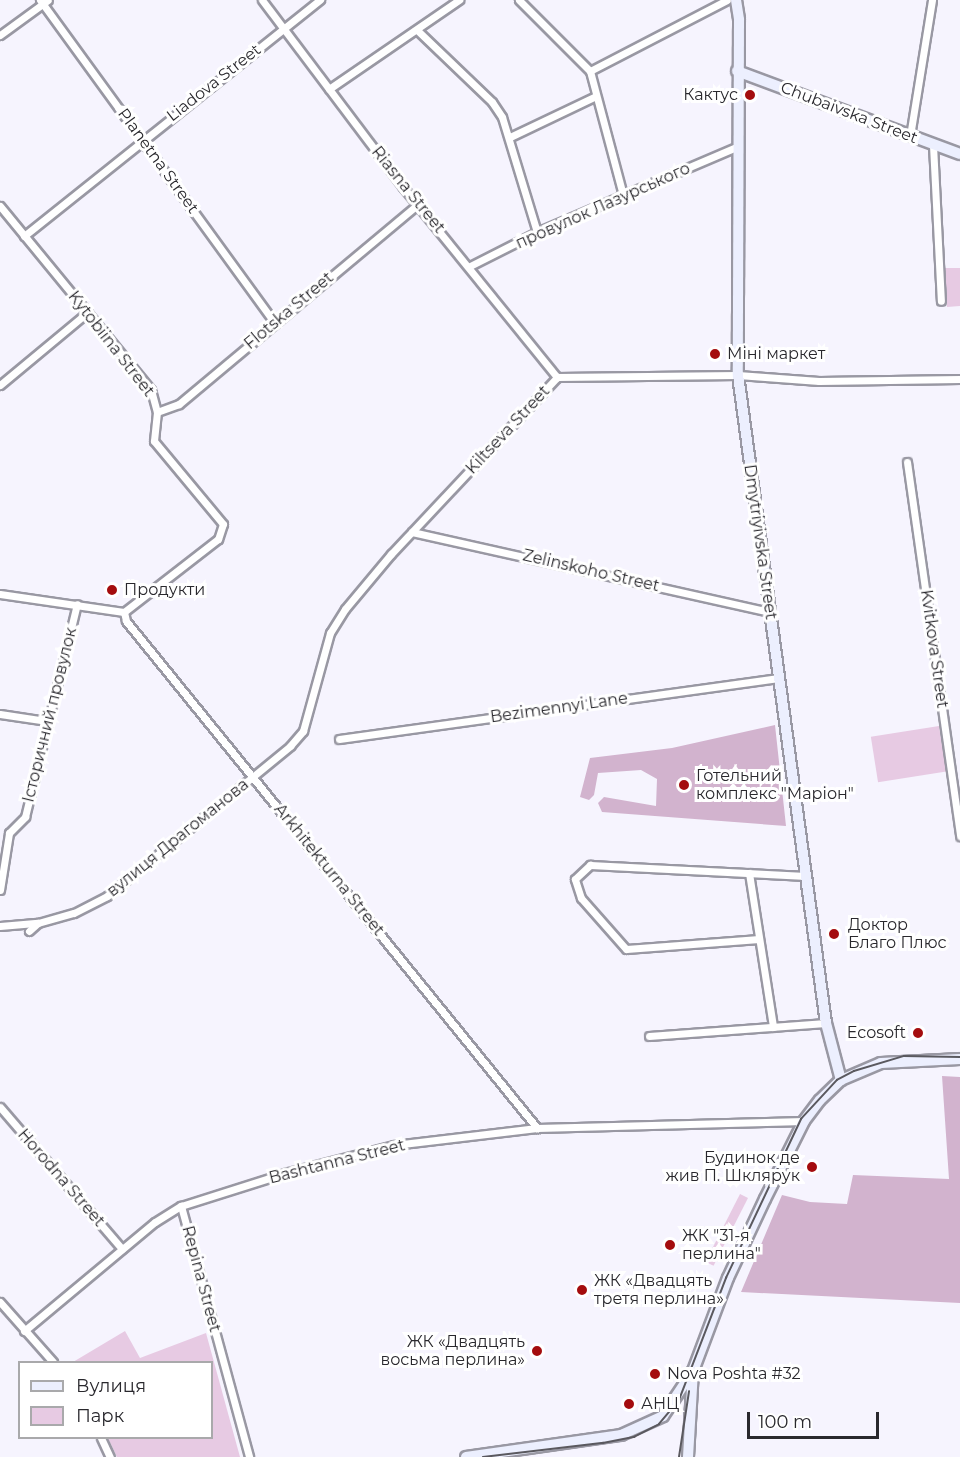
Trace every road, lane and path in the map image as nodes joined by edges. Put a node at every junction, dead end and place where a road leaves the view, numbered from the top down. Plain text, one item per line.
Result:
1 (262, 0) edge
2 (320, 0) edge
3 (459, 0) edge
4 (519, 0) edge
5 (727, 0) edge
6 (736, 0) edge
7 (932, 0) edge
8 (44, 1) edge
9 (283, 29) junction
10 (417, 30) junction
11 (0, 35) edge
12 (590, 71) junction
13 (737, 71) junction
14 (328, 89) junction
15 (596, 96) junction
16 (910, 136) junction
17 (510, 137) junction
18 (142, 140) junction
19 (933, 146) junction
20 (736, 147) junction
21 (960, 154) edge
22 (623, 195) junction
23 (418, 204) junction
24 (0, 206) edge
25 (537, 232) junction
26 (24, 236) junction
27 (470, 266) junction
28 (941, 301) dead end
29 (88, 312) junction
30 (275, 323) junction
31 (738, 375) junction
32 (557, 377) junction
33 (960, 379) edge
34 (0, 385) edge
35 (157, 412) junction
36 (908, 462) dead end
37 (412, 532) junction
38 (0, 594) edge
39 (77, 604) junction
40 (124, 612) junction
41 (770, 612) junction
42 (779, 678) junction
43 (0, 714) edge
44 (47, 721) junction
45 (339, 739) dead end
46 (253, 777) junction
47 (960, 836) edge
48 (749, 873) junction
49 (806, 876) junction
50 (0, 890) edge
51 (38, 923) junction
52 (0, 926) edge
53 (29, 931) dead end
54 (759, 939) junction
55 (826, 1023) junction
56 (773, 1027) junction
57 (649, 1036) dead end
58 (960, 1059) edge
59 (841, 1080) junction
60 (0, 1107) edge
61 (804, 1121) junction
62 (537, 1128) junction
63 (181, 1206) junction
64 (122, 1249) junction
65 (0, 1302) edge
66 (24, 1331) junction
67 (52, 1361) edge
68 (693, 1371) junction
69 (668, 1410) junction
70 (688, 1424) junction
71 (101, 1439) edge
72 (110, 1457) edge
73 (249, 1457) edge
74 (466, 1457) edge
75 (688, 1457) edge

1 - 9 street, Riasna Street
2 - 9 street, Liadova Street
3 - 10 street
4 - 12 street
5 - 12 street
6 - 13 main road, Dmytriyivska Street
7 - 16 street
8 - 11 street
8 - 18 street, Planetna Street
9 - 14 street, Riasna Street
9 - 18 street, Liadova Street
10 - 14 street
10 - 17 street
12 - 15 street
13 - 16 main road, Chubaivska Street
13 - 20 main road, Dmytriyivska Street
14 - 23 street, Riasna Street
15 - 17 street
15 - 22 street
16 - 19 main road, Chubaivska Street
17 - 25 street
18 - 26 street, Liadova Street
18 - 30 street, Planetna Street
19 - 21 main road, Chubaivska Street
19 - 28 street
20 - 22 street, провулок Лазурського
20 - 31 main road, Dmytriyivska Street
22 - 25 street, провулок Лазурського
23 - 27 street, Riasna Street
23 - 30 street, Flotska Street
24 - 26 street, Kytobiina Street
25 - 27 street, провулок Лазурського
26 - 29 street, Kytobiina Street
27 - 32 street, Riasna Street
29 - 34 street
29 - 35 street, Kytobiina Street
30 - 35 street, Flotska Street
31 - 32 street, Kiltseva Street
31 - 33 street, Kiltseva Street
31 - 41 main road, Dmytriyivska Street
32 - 37 street, Kiltseva Street
35 - 40 street, Kytobiina Street
36 - 47 street, Kvitkova Street
37 - 41 street, Zelinskoho Street
37 - 46 street, Kiltseva Street
38 - 39 street
39 - 40 street
39 - 44 street, Історичний провулок
40 - 46 street, Arkhitekturna Street
41 - 42 main road, Dmytriyivska Street
42 - 45 street, Bezimennyi Lane
42 - 49 main road, Dmytriyivska Street
43 - 44 street
44 - 50 street, Історичний провулок
46 - 51 street, вулиця Драгоманова
46 - 62 street, Arkhitekturna Street
48 - 49 street
48 - 54 street
48 - 54 street
49 - 55 main road, Dmytriyivska Street
51 - 52 street, вулиця Драгоманова
51 - 53 street
54 - 56 street
55 - 56 street
55 - 59 main road, Dmytriyivska Street
56 - 57 street
58 - 59 main road
59 - 61 main road
60 - 64 street, Horodna Street
61 - 62 street, Bashtanna Street
61 - 68 main road
62 - 63 street, Bashtanna Street
63 - 64 street, Bashtanna Street
63 - 73 street, Repina Street
64 - 66 street, Bashtanna Street
65 - 66 street
66 - 67 street
68 - 69 main road
68 - 70 main road
69 - 70 main road
69 - 74 main road
70 - 75 main road
71 - 72 street

